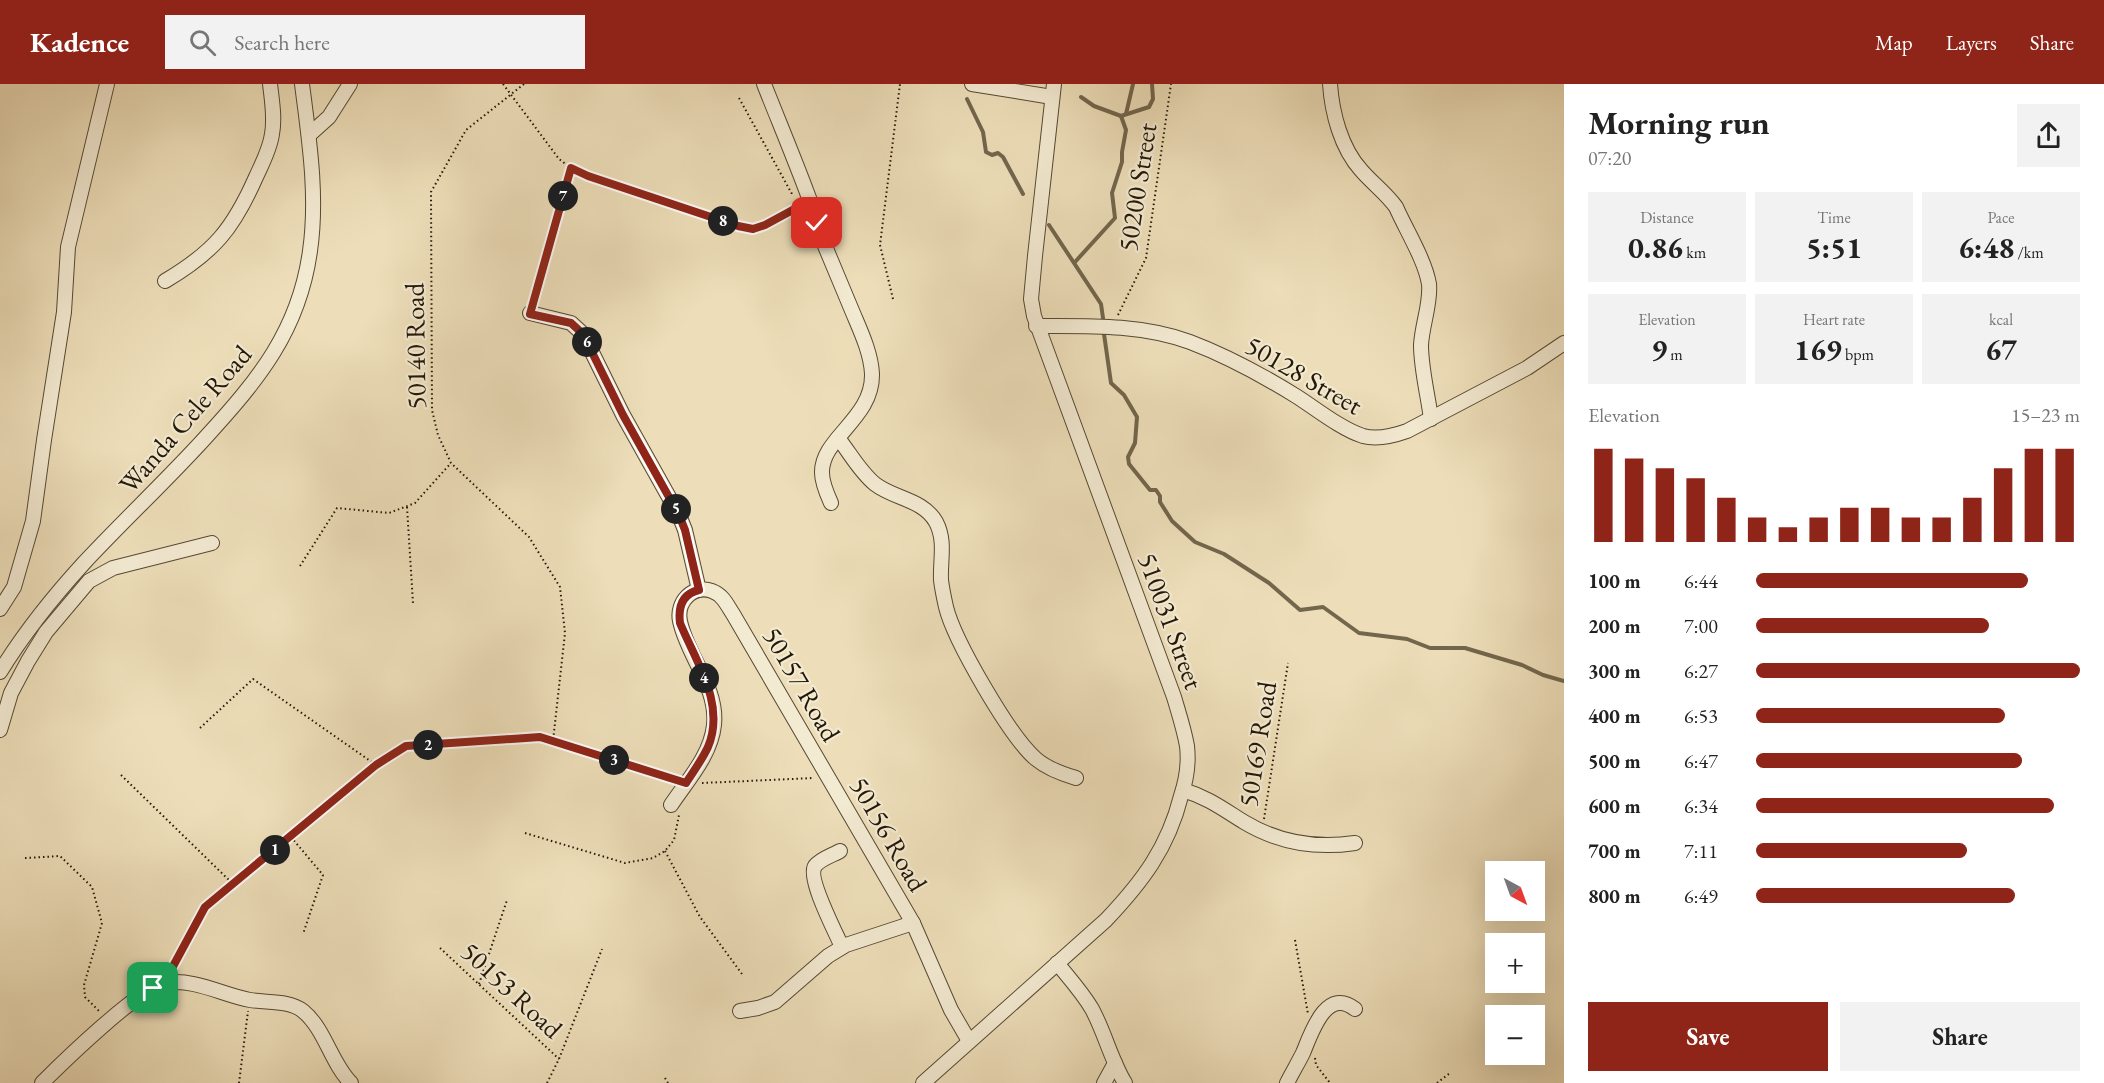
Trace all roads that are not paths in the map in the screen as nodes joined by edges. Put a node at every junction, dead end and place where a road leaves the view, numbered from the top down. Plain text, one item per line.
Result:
1 (107, 84) edge
2 (270, 84) edge
3 (302, 84) edge
4 (350, 84) edge
5 (764, 84) edge
6 (972, 84) edge
7 (1330, 84) edge
8 (1053, 91) edge
9 (309, 135) junction
10 (165, 281) dead end
11 (530, 314) road end
12 (1036, 326) junction
13 (1564, 343) edge
14 (1431, 419) junction
15 (838, 438) junction
16 (831, 503) dead end
17 (212, 543) dead end
18 (699, 590) junction
19 (0, 609) edge
20 (0, 672) edge
21 (0, 730) edge
22 (829, 778) joint
23 (1076, 778) dead end
24 (1183, 790) junction
25 (676, 805) road end
26 (1355, 843) dead end
27 (840, 851) dead end
28 (913, 923) junction
29 (842, 947) junction
30 (1057, 963) junction
31 (1355, 1009) dead end
32 (740, 1011) dead end
33 (969, 1041) junction
34 (1114, 1063) junction
35 (42, 1083) edge
36 (351, 1083) edge
37 (923, 1083) edge
38 (1104, 1083) edge
39 (1125, 1083) edge
40 (1287, 1083) edge

1 - 19 street
2 - 10 street
3 - 9 street, Wanda Cele Road
4 - 9 street
5 - 15 street
6 - 8 street
7 - 14 street
8 - 12 street, 510031 Street
9 - 20 street, Wanda Cele Road
11 - 18 street
12 - 14 street, 50128 Street
12 - 24 street, 510031 Street
13 - 14 street, 50128 Street
15 - 16 street
15 - 23 street
17 - 21 street
18 - 22 street, 50157 Road
18 - 25 street
22 - 28 street, 50156 Road
24 - 26 street
24 - 30 street, 510031 Street
27 - 29 street
28 - 29 street
28 - 33 street, 50156 Road
29 - 32 street
30 - 33 street, 510031 Street
30 - 34 street
31 - 40 street
33 - 37 street, 510031 Street
34 - 38 street
34 - 39 street
35 - 36 street

